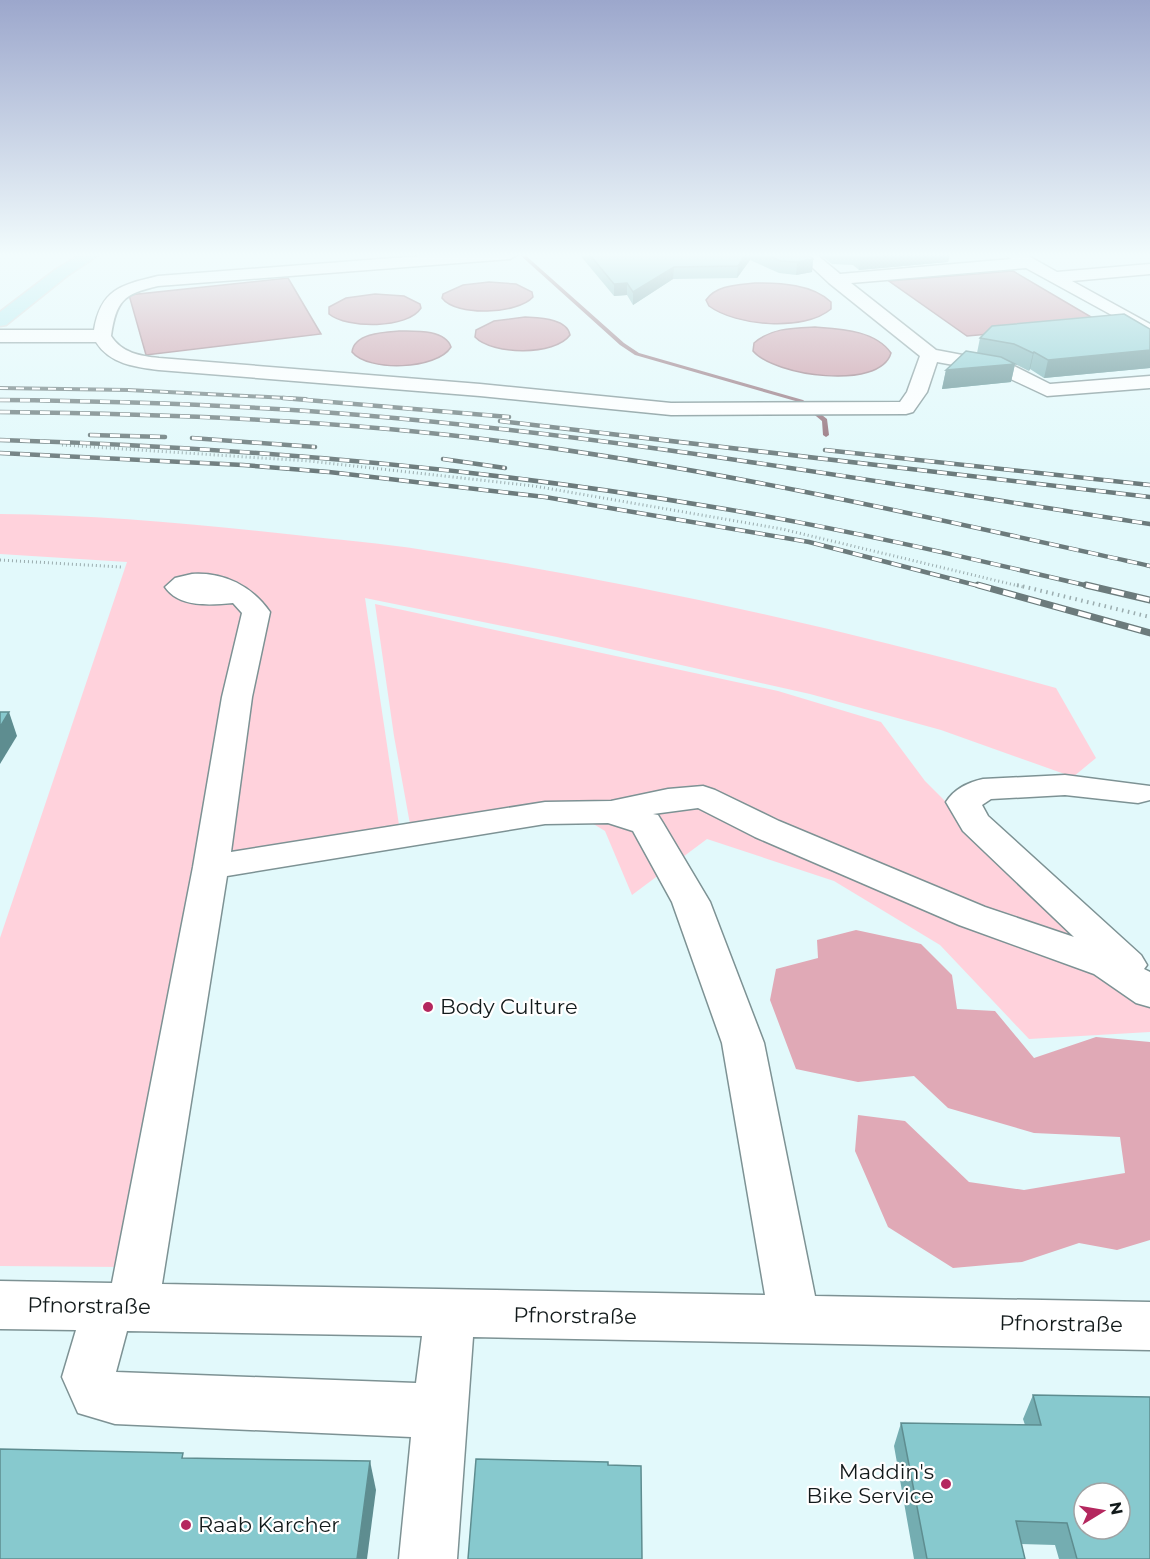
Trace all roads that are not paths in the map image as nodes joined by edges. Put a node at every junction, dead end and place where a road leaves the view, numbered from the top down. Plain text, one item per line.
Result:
1 (103, 327) edge
2 (897, 327) edge
3 (0, 336) edge
4 (102, 336) junction
5 (930, 355) junction
6 (1150, 382) edge
7 (239, 595) dead end
8 (1138, 793) dead end
9 (610, 812) junction
10 (211, 867) junction
11 (1150, 987) edge
12 (1150, 992) edge
13 (121, 1307) junction
14 (3, 1312) edge
15 (450, 1313) junction
16 (795, 1320) junction
17 (1150, 1326) edge
18 (440, 1411) junction
19 (428, 1559) edge

1 - 4 street
2 - 5 street
3 - 4 street
4 - 5 street
5 - 6 street
7 - 10 street
8 - 11 street
9 - 10 street
9 - 12 street
9 - 16 street
10 - 13 street
13 - 14 street, Pfnorstraße
13 - 15 street, Pfnorstraße
13 - 18 street
15 - 16 street, Pfnorstraße
15 - 18 street
16 - 17 street, Pfnorstraße
18 - 19 street

